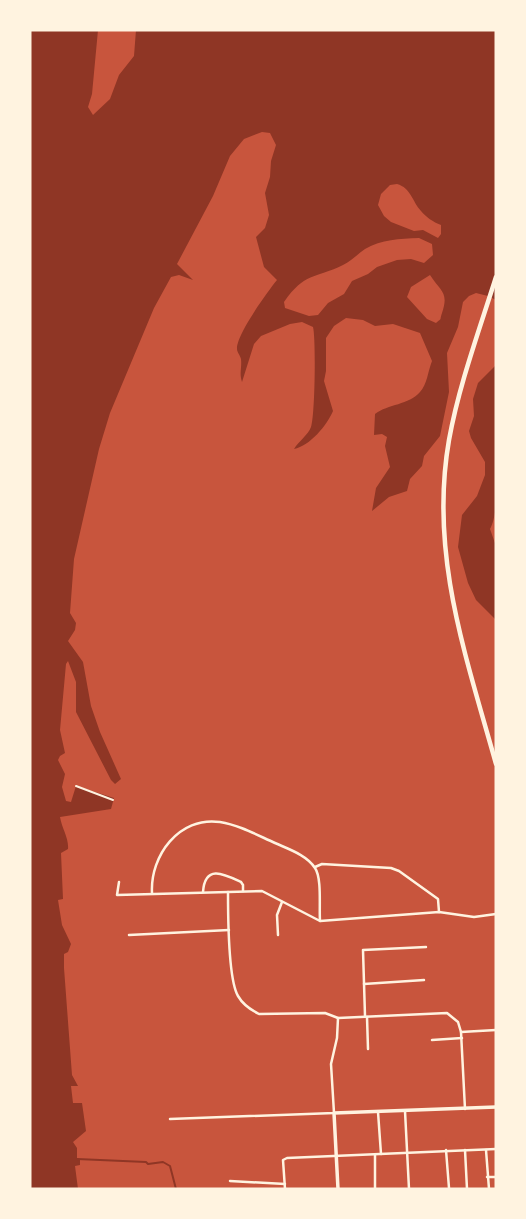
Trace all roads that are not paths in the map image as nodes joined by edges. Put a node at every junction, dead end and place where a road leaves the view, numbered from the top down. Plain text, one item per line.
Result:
1 (496, 277) edge
2 (496, 764) edge
3 (315, 867) junction
4 (119, 882) dead end
5 (243, 891) junction
6 (203, 892) junction
7 (228, 892) junction
8 (152, 893) junction
9 (282, 902) junction
10 (439, 912) junction
11 (496, 914) edge
12 (320, 921) junction
13 (229, 930) junction
14 (129, 935) dead end
15 (278, 935) dead end
16 (426, 947) dead end
17 (424, 980) dead end
18 (364, 984) junction
19 (366, 1016) junction
20 (338, 1018) junction
21 (496, 1030) edge
22 (461, 1032) junction
23 (462, 1038) junction
24 (432, 1040) dead end
25 (368, 1049) dead end
26 (496, 1107) edge
27 (465, 1109) junction
28 (405, 1111) junction
29 (378, 1112) junction
30 (334, 1113) junction
31 (170, 1119) dead end
32 (496, 1149) edge
33 (446, 1150) junction
34 (465, 1150) junction
35 (486, 1150) junction
36 (407, 1153) junction
37 (382, 1154) junction
38 (375, 1155) junction
39 (337, 1156) junction
40 (487, 1177) junction
41 (496, 1177) edge
42 (230, 1181) dead end
43 (285, 1184) junction
44 (449, 1188) edge
45 (285, 1189) edge
46 (338, 1189) edge
47 (375, 1189) edge
48 (409, 1189) edge
49 (467, 1189) edge
50 (489, 1189) edge

1 - 2 main road
3 - 8 street
3 - 10 street
3 - 12 street
4 - 8 street
5 - 6 street
5 - 7 street
5 - 9 street
6 - 7 street
6 - 8 street
7 - 13 street
9 - 12 street
9 - 15 street
10 - 11 street
10 - 12 street
13 - 14 street
13 - 20 street
16 - 18 street
17 - 18 street
18 - 19 street
19 - 20 street
19 - 22 street
19 - 25 street
20 - 30 street
21 - 22 street
22 - 23 street
23 - 24 street
23 - 27 street
26 - 27 street
27 - 28 street
28 - 29 street
28 - 36 street
29 - 30 street
29 - 37 street
30 - 31 street
30 - 39 street
32 - 35 street
33 - 34 street
33 - 36 street
33 - 44 street
34 - 35 street
34 - 49 street
35 - 40 street
36 - 37 street
36 - 48 street
37 - 38 street
38 - 39 street
38 - 47 street
39 - 43 street
39 - 46 street
40 - 41 street
40 - 50 street
42 - 43 street
43 - 45 street

